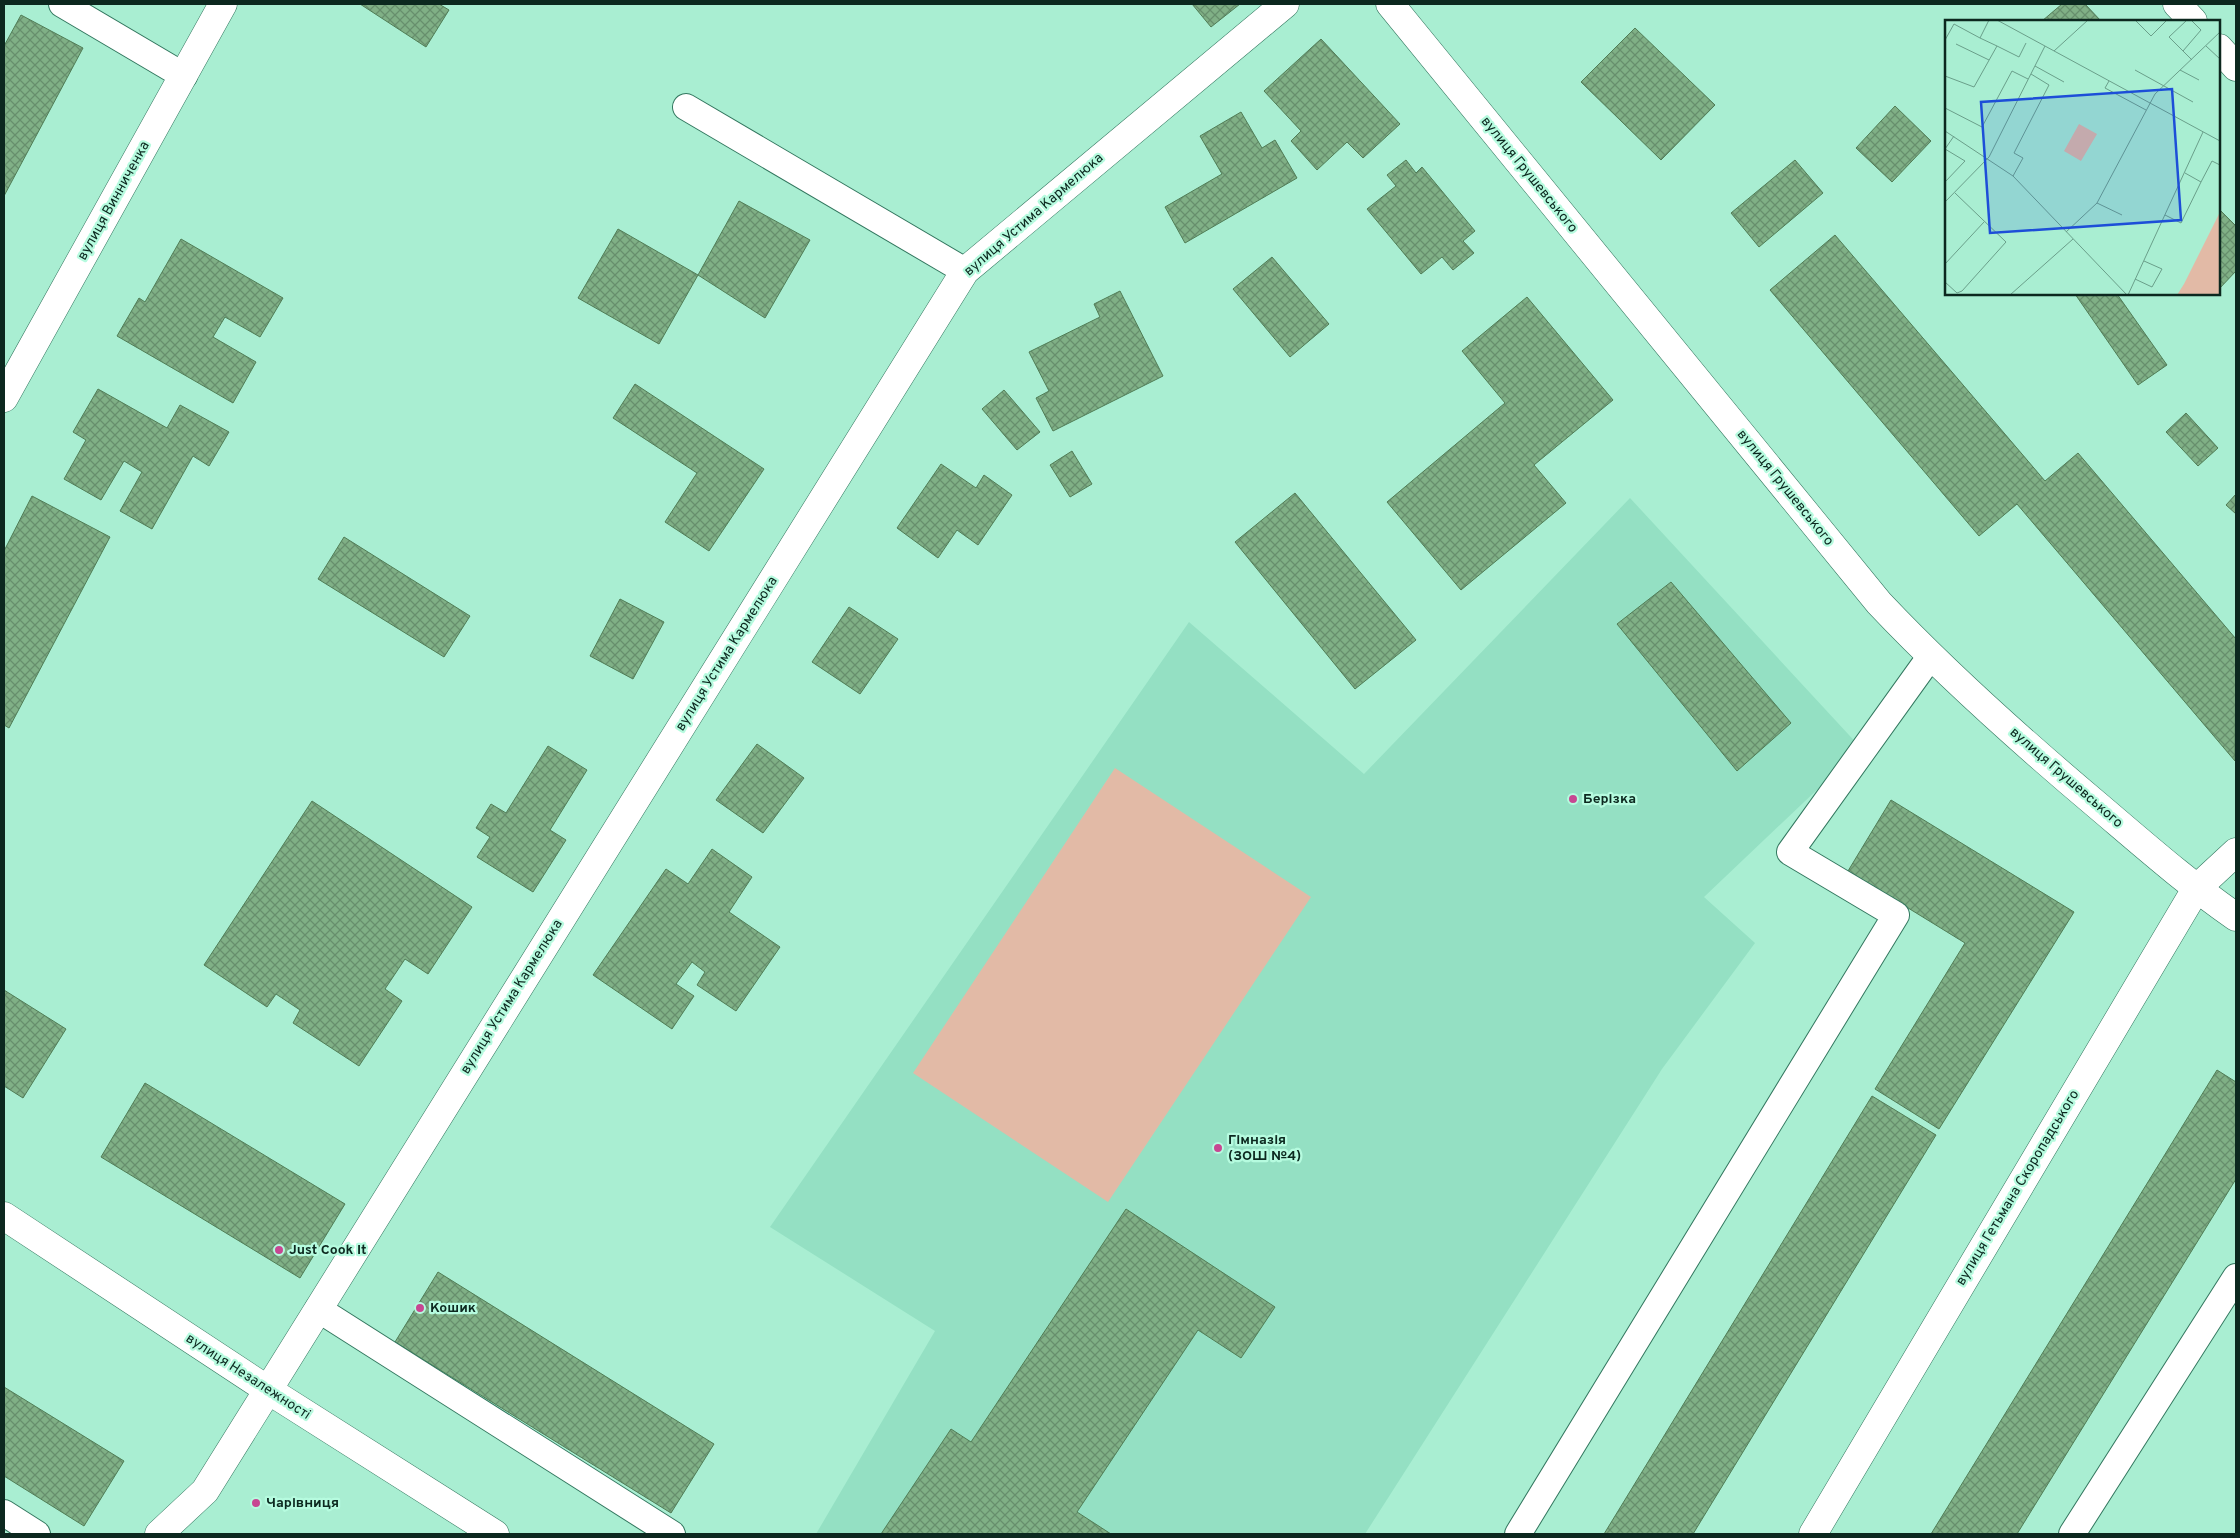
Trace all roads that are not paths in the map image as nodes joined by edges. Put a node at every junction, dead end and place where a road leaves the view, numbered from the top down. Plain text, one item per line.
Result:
1 (62, 4) edge
2 (223, 4) edge
3 (1285, 4) edge
4 (1390, 4) edge
5 (2177, 4) edge
6 (2192, 20) edge
7 (2220, 49) edge
8 (2236, 67) edge
9 (184, 76) junction
10 (686, 107) dead end
11 (965, 271) junction
12 (4, 398) edge
13 (1930, 657) junction
14 (2236, 852) edge
15 (2196, 889) junction
16 (2236, 917) edge
17 (4, 1216) edge
18 (2236, 1277) edge
19 (318, 1309) junction
20 (268, 1390) junction
21 (4, 1513) edge
22 (37, 1534) edge
23 (159, 1534) edge
24 (495, 1534) edge
25 (672, 1534) edge
26 (1518, 1534) edge
27 (1813, 1534) edge
28 (2072, 1534) edge

1 - 9 lane
2 - 9 street, вулиця Винниченка
3 - 11 street, вулиця Устима Кармелюка
4 - 13 street, вулиця Грушевського
5 - 6 street
7 - 8 street
9 - 12 street, вулиця Винниченка
10 - 11 lane
11 - 19 street, вулиця Устима Кармелюка
13 - 15 street, вулиця Грушевського
13 - 26 lane
14 - 15 street, вулиця Гетьмана Скоропадського
15 - 16 street, вулиця Грушевського
15 - 27 street, вулиця Гетьмана Скоропадського
17 - 20 street, вулиця Незалежності
18 - 28 lane
19 - 20 street, вулиця Устима Кармелюка
19 - 25 lane
20 - 23 street, вулиця Устима Кармелюка
20 - 24 street, вулиця Незалежності
21 - 22 lane

